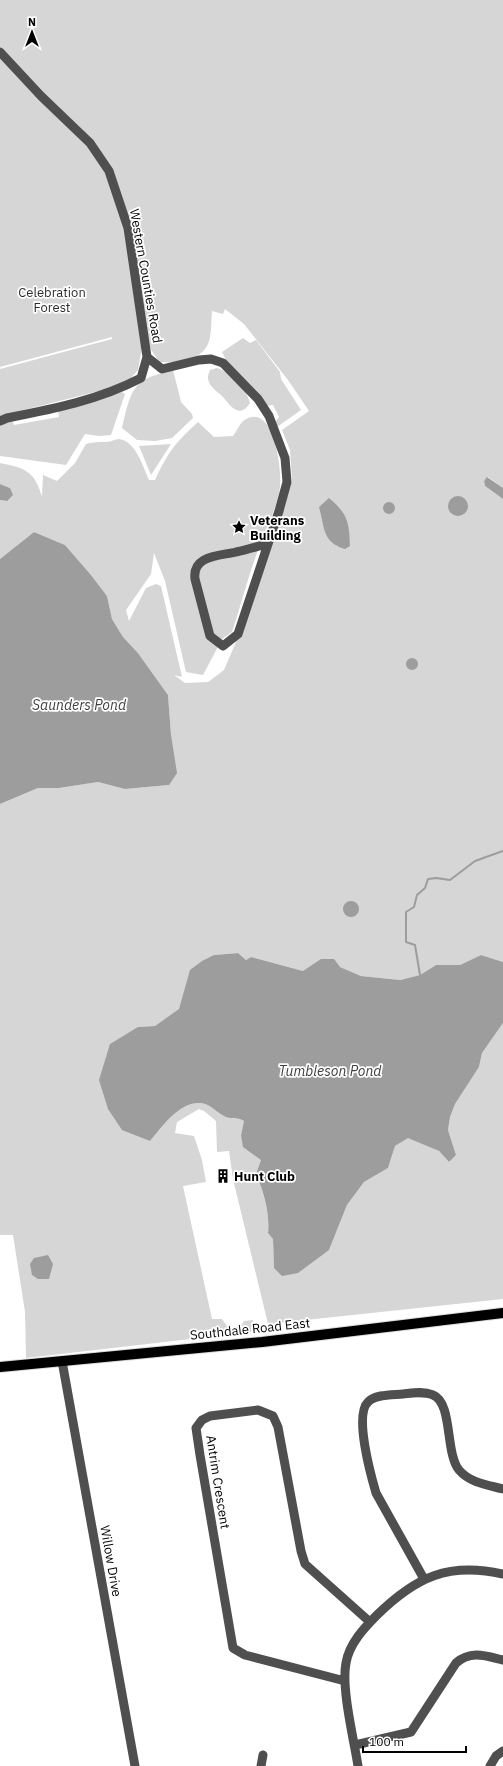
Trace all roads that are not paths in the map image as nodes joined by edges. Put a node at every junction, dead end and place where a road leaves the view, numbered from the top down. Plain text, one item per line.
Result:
1 (0, 52) edge
2 (147, 357) junction
3 (0, 422) edge
4 (266, 544) junction
5 (503, 1313) edge
6 (62, 1361) junction
7 (0, 1367) edge
8 (503, 1489) edge
9 (503, 1574) edge
10 (424, 1579) junction
11 (370, 1622) junction
12 (503, 1660) edge
13 (345, 1681) junction
14 (355, 1744) junction
15 (503, 1751) edge
16 (262, 1755) dead end
17 (134, 1766) edge
18 (261, 1766) edge
19 (358, 1766) edge
20 (490, 1766) edge

1 - 2 street, Western Counties Road
2 - 3 street, Western Counties Road
2 - 4 street, Western Counties Road
4 - 4 street, Western Counties Road
5 - 6 main road, Southdale Road East
6 - 7 main road, Southdale Road East
6 - 17 street, Willow Drive
8 - 10 street
9 - 10 street
10 - 11 street
11 - 13 street
11 - 13 street, Antrim Crescent
12 - 14 street
13 - 14 street
14 - 19 street
15 - 20 street
16 - 18 street

